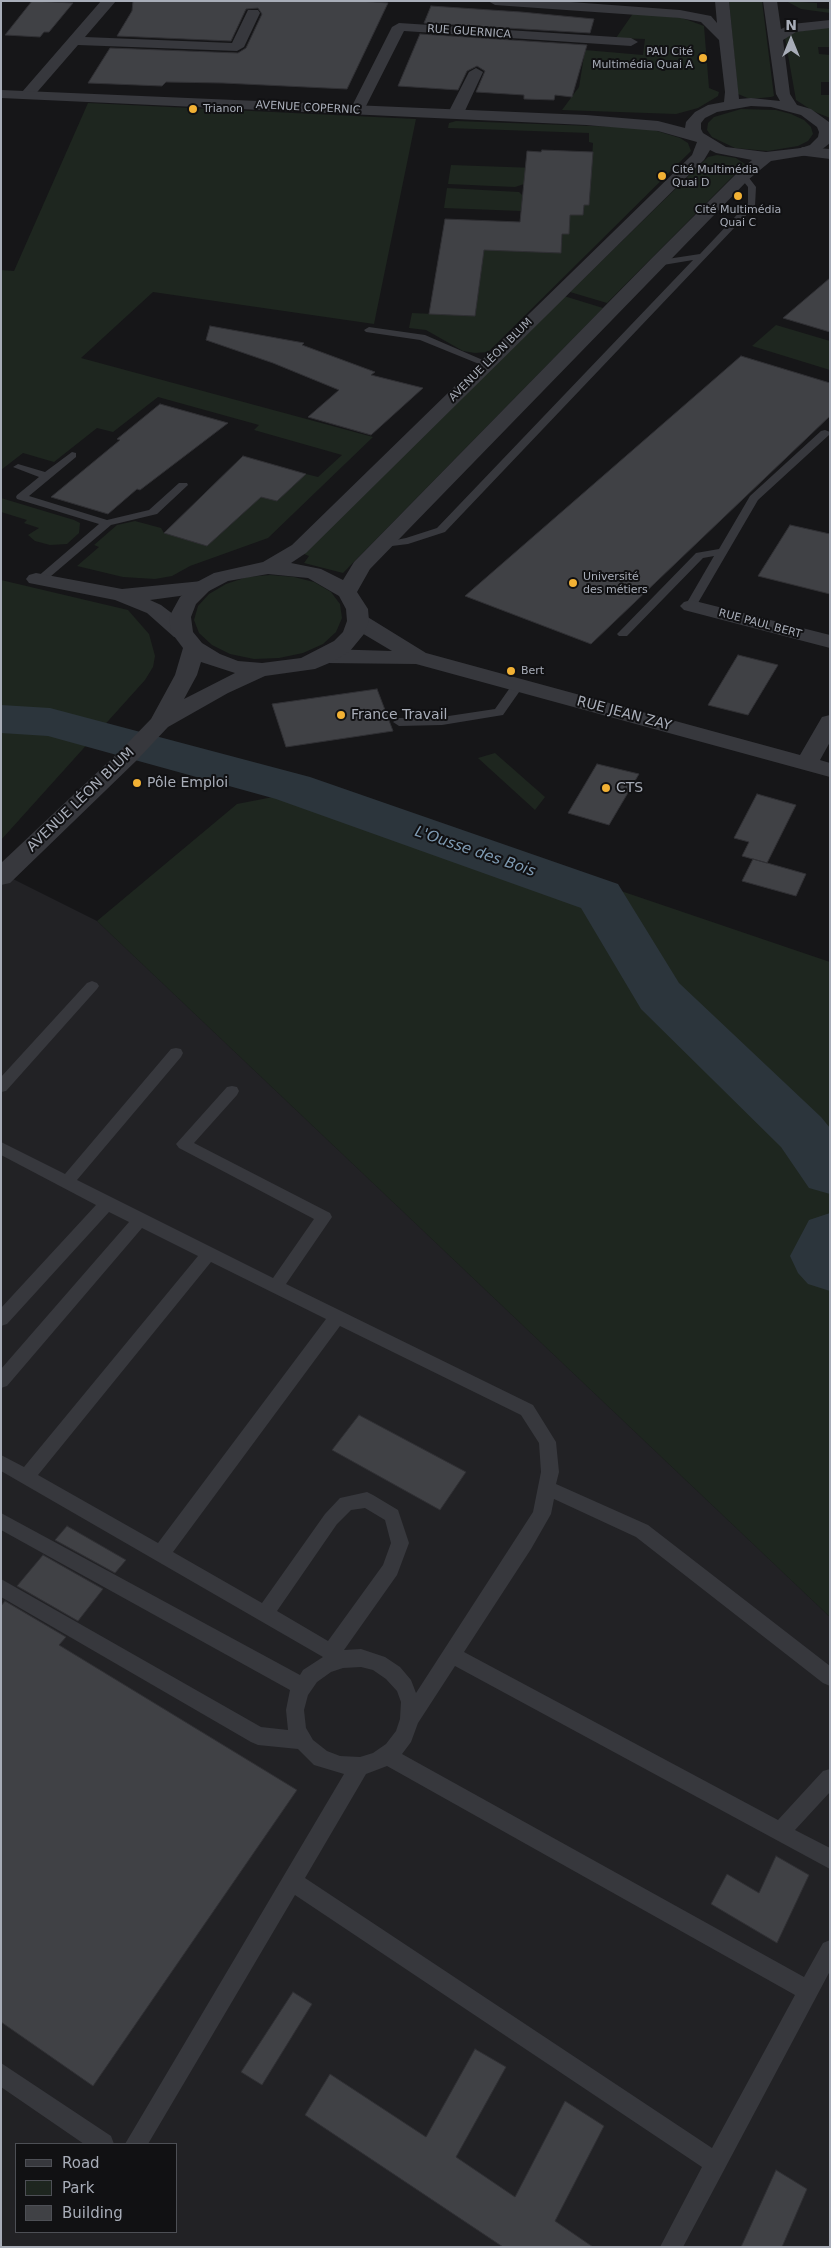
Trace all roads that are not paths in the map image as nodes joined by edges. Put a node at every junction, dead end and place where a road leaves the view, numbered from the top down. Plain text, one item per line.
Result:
1 (109, 1) edge
2 (494, 1) edge
3 (722, 1) edge
4 (704, 3) dead end
5 (777, 3) edge
6 (591, 8) junction
7 (253, 13) dead end
8 (798, 13) dead end
9 (830, 18) edge
10 (830, 24) edge
11 (725, 38) junction
12 (774, 39) junction
13 (75, 41) junction
14 (631, 42) dead end
15 (476, 72) dead end
16 (1, 94) edge
17 (27, 95) junction
18 (731, 104) junction
19 (791, 107) junction
20 (357, 110) junction
21 (454, 114) junction
22 (700, 115) junction
23 (586, 120) junction
24 (824, 120) edge
25 (701, 139) junction
26 (827, 144) edge
27 (766, 157) junction
28 (743, 176) junction
29 (702, 256) junction
30 (657, 263) junction
31 (369, 330) dead end
32 (487, 364) junction
33 (825, 433) dead end
34 (72, 455) dead end
35 (18, 467) dead end
36 (46, 476) junction
37 (182, 485) dead end
38 (107, 522) junction
39 (380, 546) junction
40 (721, 552) junction
41 (268, 568) junction
42 (38, 580) joint
43 (202, 587) junction
44 (347, 592) junction
45 (121, 595) junction
46 (690, 606) joint
47 (358, 620) junction
48 (623, 634) dead end
49 (188, 640) junction
50 (830, 642) edge
51 (326, 656) junction
52 (418, 658) junction
53 (262, 670) junction
54 (518, 685) junction
55 (399, 722) dead end
56 (830, 722) edge
57 (155, 727) junction
58 (806, 764) junction
59 (830, 770) edge
60 (1, 876) edge
61 (92, 986) dead end
62 (176, 1053) dead end
63 (1, 1087) edge
64 (232, 1091) dead end
65 (1, 1148) edge
66 (67, 1182) junction
67 (106, 1204) junction
68 (140, 1220) junction
69 (209, 1254) junction
70 (275, 1287) junction
71 (337, 1317) junction
72 (1, 1319) edge
73 (1, 1381) edge
74 (1, 1462) edge
75 (26, 1477) junction
76 (547, 1488) junction
77 (1, 1521) edge
78 (161, 1554) junction
79 (1, 1588) edge
80 (265, 1614) junction
81 (337, 1655) junction
82 (452, 1655) junction
83 (830, 1677) edge
84 (303, 1687) junction
85 (410, 1720) junction
86 (304, 1741) junction
87 (386, 1755) junction
88 (360, 1766) junction
89 (830, 1778) edge
90 (780, 1832) junction
91 (830, 1858) edge
92 (292, 1881) junction
93 (830, 1950) edge
94 (808, 1991) junction
95 (1, 2074) edge
96 (102, 2143) edge
97 (137, 2143) edge
98 (716, 2164) junction
99 (671, 2247) edge

1 - 13 street
2 - 6 street
3 - 11 street
4 - 6 street
5 - 12 street
6 - 11 street
7 - 13 street
8 - 9 street
10 - 12 street
11 - 18 street
12 - 19 street
13 - 17 street
14 - 20 street, RUE GUERNICA
15 - 21 street
16 - 17 street, AVENUE COPERNIC
17 - 20 street, AVENUE COPERNIC
18 - 19 street, AVENUE COPERNIC
18 - 22 street, AVENUE COPERNIC
19 - 24 street, AVENUE COPERNIC
20 - 21 street, AVENUE COPERNIC
21 - 23 street, AVENUE COPERNIC
22 - 23 street, AVENUE COPERNIC
22 - 25 street
23 - 25 street, AVENUE COPERNIC
24 - 26 street
25 - 27 street, AVENUE COPERNIC
25 - 32 street, AVENUE LÉON BLUM
26 - 27 street, AVENUE COPERNIC
27 - 28 street
28 - 29 lane
28 - 30 street
29 - 30 lane
29 - 39 lane
30 - 39 street
31 - 32 lane
32 - 41 street, AVENUE LÉON BLUM
33 - 40 lane
34 - 36 lane
35 - 36 lane
36 - 38 lane
37 - 38 lane
38 - 42 lane
39 - 44 street
40 - 46 lane
40 - 48 lane
41 - 43 street
41 - 44 street
42 - 45 street
43 - 45 street
43 - 49 street
44 - 47 street
45 - 49 street
46 - 50 street, RUE PAUL BERT
47 - 51 street
47 - 52 street, RUE JEAN ZAY
49 - 53 street
49 - 57 street, AVENUE LÉON BLUM
51 - 52 street, RUE JEAN ZAY
51 - 53 street
52 - 54 street, RUE JEAN ZAY
53 - 57 street, AVENUE LÉON BLUM
54 - 55 lane
54 - 58 street, RUE JEAN ZAY
56 - 58 street
57 - 60 street, AVENUE LÉON BLUM
58 - 59 street, RUE JEAN ZAY
61 - 63 lane
62 - 66 lane
64 - 70 lane
65 - 66 lane
66 - 67 lane
67 - 68 lane
67 - 72 lane
68 - 69 lane
68 - 73 lane
69 - 70 lane
69 - 75 lane
70 - 71 lane
71 - 76 lane
71 - 78 lane
74 - 75 lane
75 - 78 lane
76 - 82 lane
76 - 83 lane
77 - 84 lane
78 - 80 lane
79 - 86 lane
80 - 81 lane
80 - 81 lane
81 - 84 lane
81 - 85 lane
82 - 85 lane
82 - 90 lane
84 - 86 lane
85 - 87 lane
86 - 88 lane
87 - 88 lane
87 - 94 lane
88 - 92 lane
89 - 90 lane
90 - 91 lane
92 - 97 lane
92 - 98 lane
93 - 94 lane
94 - 98 lane
95 - 96 lane
98 - 99 lane

